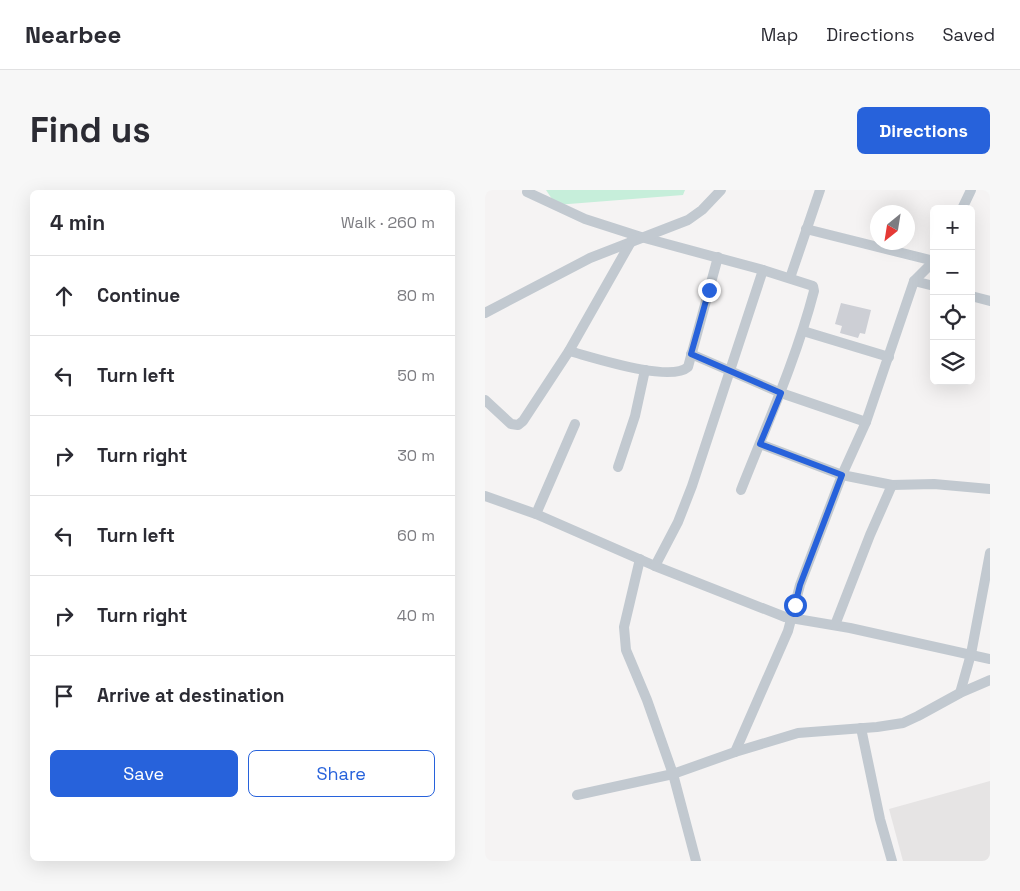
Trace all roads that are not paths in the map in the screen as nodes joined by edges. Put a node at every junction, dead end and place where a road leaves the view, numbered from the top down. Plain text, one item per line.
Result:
1 (721, 190) edge
2 (821, 190) edge
3 (971, 190) edge
4 (527, 192) dead end
5 (964, 205) edge
6 (807, 229) junction
7 (636, 239) junction
8 (718, 258) junction
9 (930, 260) edge
10 (930, 265) edge
11 (763, 270) junction
12 (791, 278) junction
13 (914, 281) junction
14 (930, 285) edge
15 (975, 297) edge
16 (990, 301) edge
17 (485, 313) edge
18 (803, 331) junction
19 (569, 351) junction
20 (691, 354) junction
21 (889, 357) junction
22 (645, 370) junction
23 (730, 371) junction
24 (781, 393) junction
25 (485, 400) edge
26 (866, 422) junction
27 (575, 424) dead end
28 (760, 444) junction
29 (618, 468) dead end
30 (842, 475) junction
31 (892, 485) junction
32 (741, 490) dead end
33 (990, 490) edge
34 (485, 496) edge
35 (536, 514) junction
36 (990, 553) edge
37 (640, 560) junction
38 (655, 566) junction
39 (792, 618) junction
40 (835, 625) junction
41 (971, 654) junction
42 (990, 658) edge
43 (990, 680) edge
44 (960, 693) junction
45 (861, 728) junction
46 (735, 752) junction
47 (673, 774) junction
48 (577, 795) dead end
49 (696, 861) edge
50 (892, 861) edge

1 - 7 street
2 - 6 street
3 - 5 street
4 - 7 street
6 - 9 street
6 - 12 street
7 - 8 street
7 - 17 street
7 - 19 street
8 - 11 street
8 - 20 street
10 - 13 street
11 - 12 street
11 - 23 street
12 - 18 street
13 - 14 street
13 - 21 street
15 - 16 street
18 - 21 street
18 - 24 street
19 - 22 street
19 - 25 street
20 - 22 street
20 - 23 street
21 - 26 street
22 - 29 street
23 - 24 street
23 - 38 street
24 - 26 street
24 - 28 street
26 - 30 street
27 - 35 street
28 - 30 street
28 - 32 street
30 - 31 street
30 - 39 street
31 - 33 street
31 - 40 street
34 - 35 street
35 - 37 street
36 - 41 street
37 - 38 street
37 - 47 street
38 - 39 street
39 - 40 street
39 - 46 street
40 - 41 street
41 - 42 street
41 - 44 street
43 - 44 street
44 - 45 street
45 - 46 street
45 - 50 street
46 - 47 street
47 - 48 street
47 - 49 street

